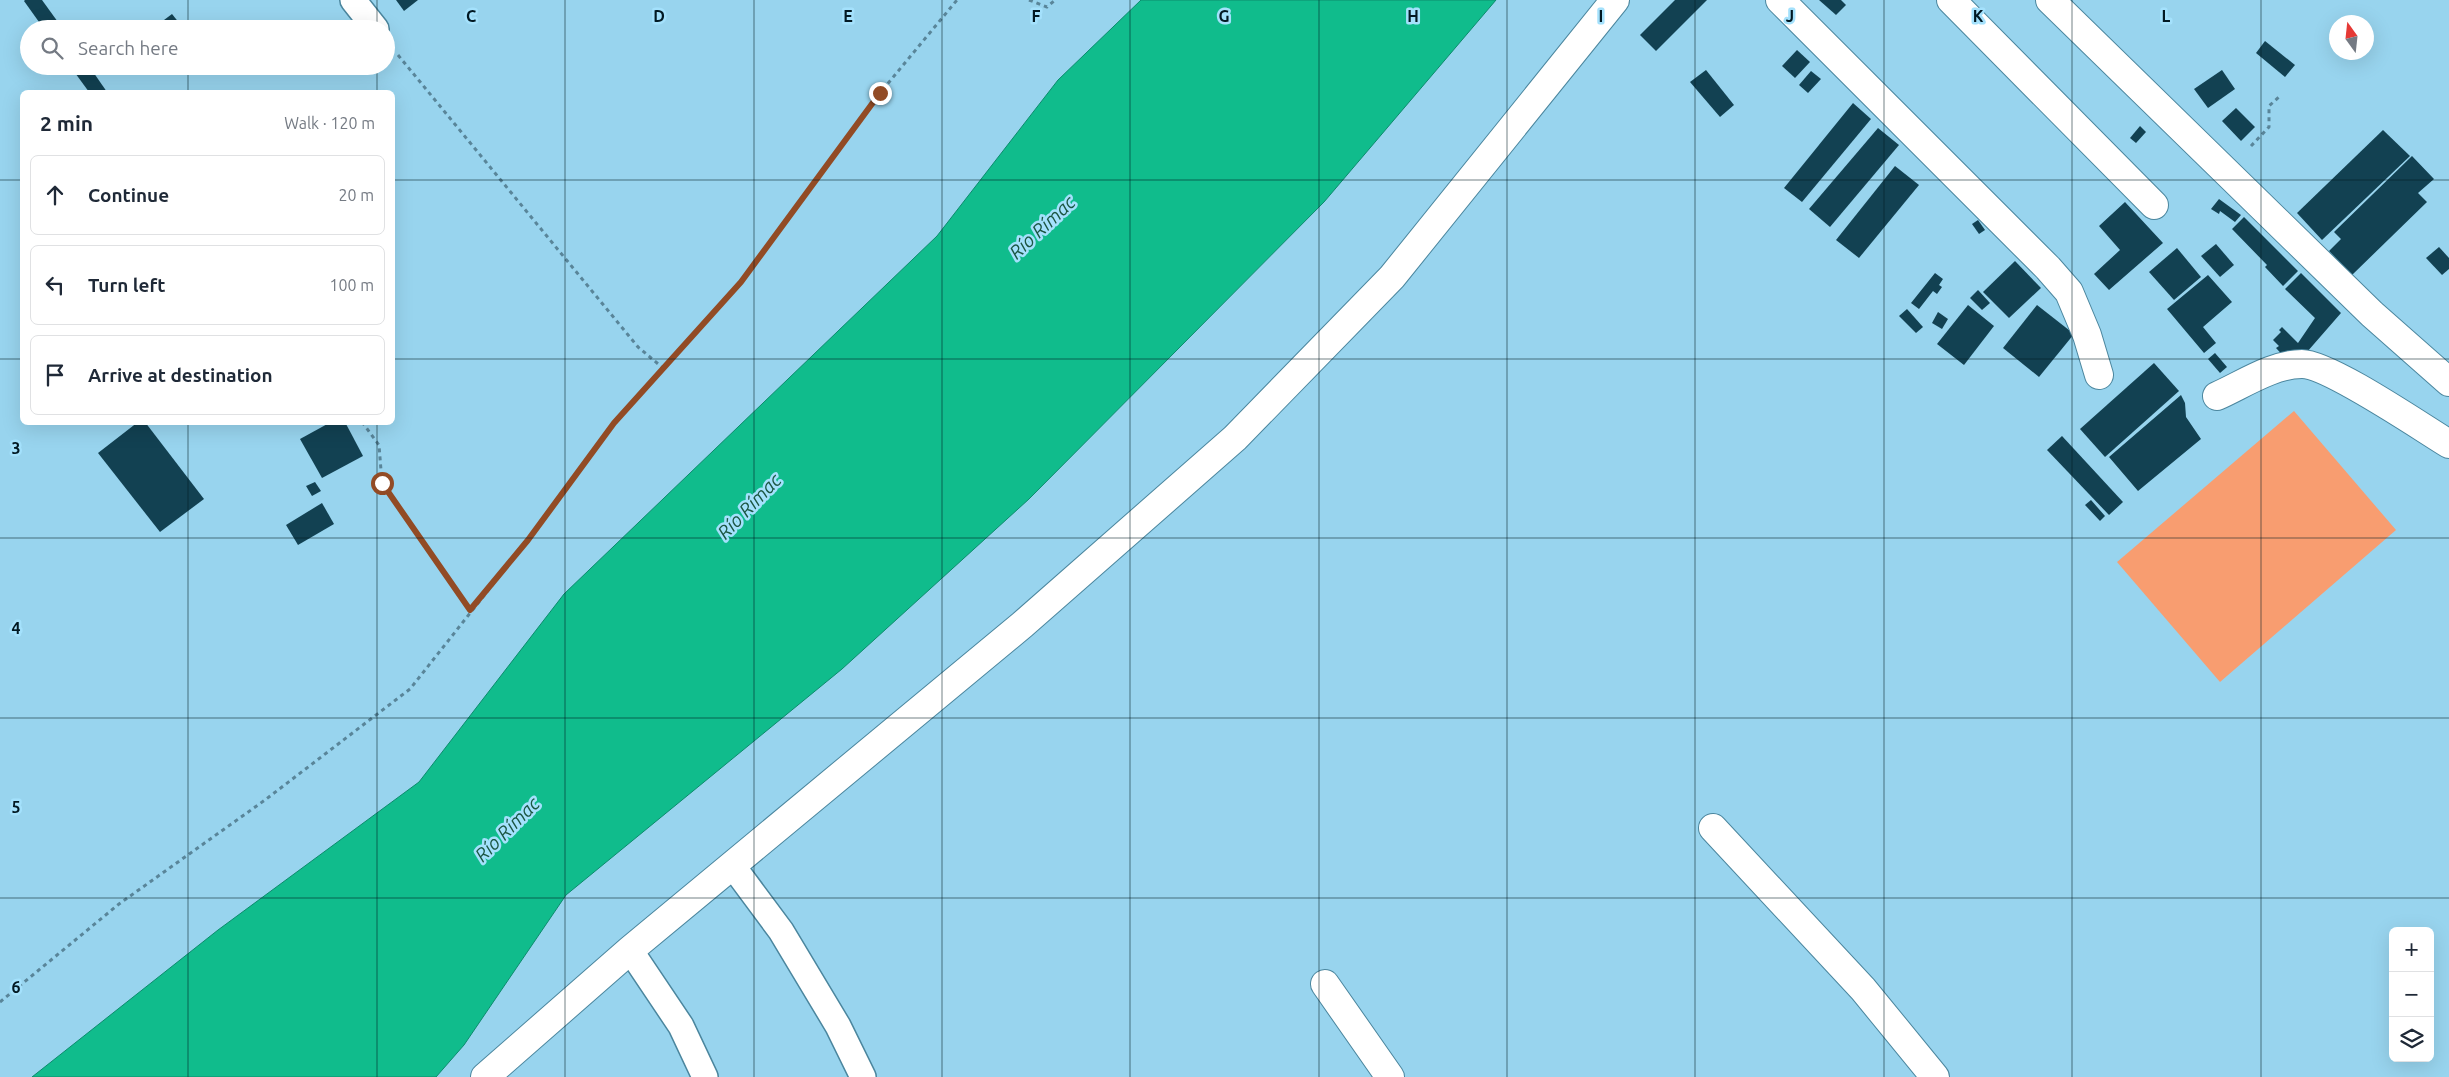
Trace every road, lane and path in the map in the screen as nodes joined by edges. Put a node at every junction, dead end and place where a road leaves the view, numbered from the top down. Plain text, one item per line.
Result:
1 (353, 0) edge
2 (957, 0) edge
3 (1029, 0) edge
4 (1055, 0) edge
5 (1615, 0) edge
6 (1780, 0) edge
7 (1951, 0) edge
8 (2050, 0) edge
9 (369, 20) edge
10 (395, 53) edge
11 (2280, 96) dead end
12 (2226, 171) junction
13 (2154, 205) dead end
14 (663, 368) junction
15 (2099, 375) dead end
16 (2449, 382) edge
17 (2217, 396) dead end
18 (364, 425) edge
19 (2449, 444) edge
20 (470, 610) junction
21 (1713, 828) dead end
22 (732, 865) junction
23 (630, 950) junction
24 (1324, 984) dead end
25 (0, 1002) edge
26 (485, 1077) edge
27 (705, 1077) edge
28 (863, 1077) edge
29 (1390, 1077) edge
30 (1935, 1077) edge

1 - 9 lane
2 - 14 path
3 - 4 path
5 - 22 street
6 - 15 street
7 - 13 street
8 - 12 street
10 - 14 path
11 - 12 path
12 - 16 street
14 - 20 path
17 - 19 street
18 - 20 path
20 - 25 path
21 - 30 street
22 - 23 street
22 - 28 lane
23 - 26 street
23 - 27 lane
24 - 29 street

